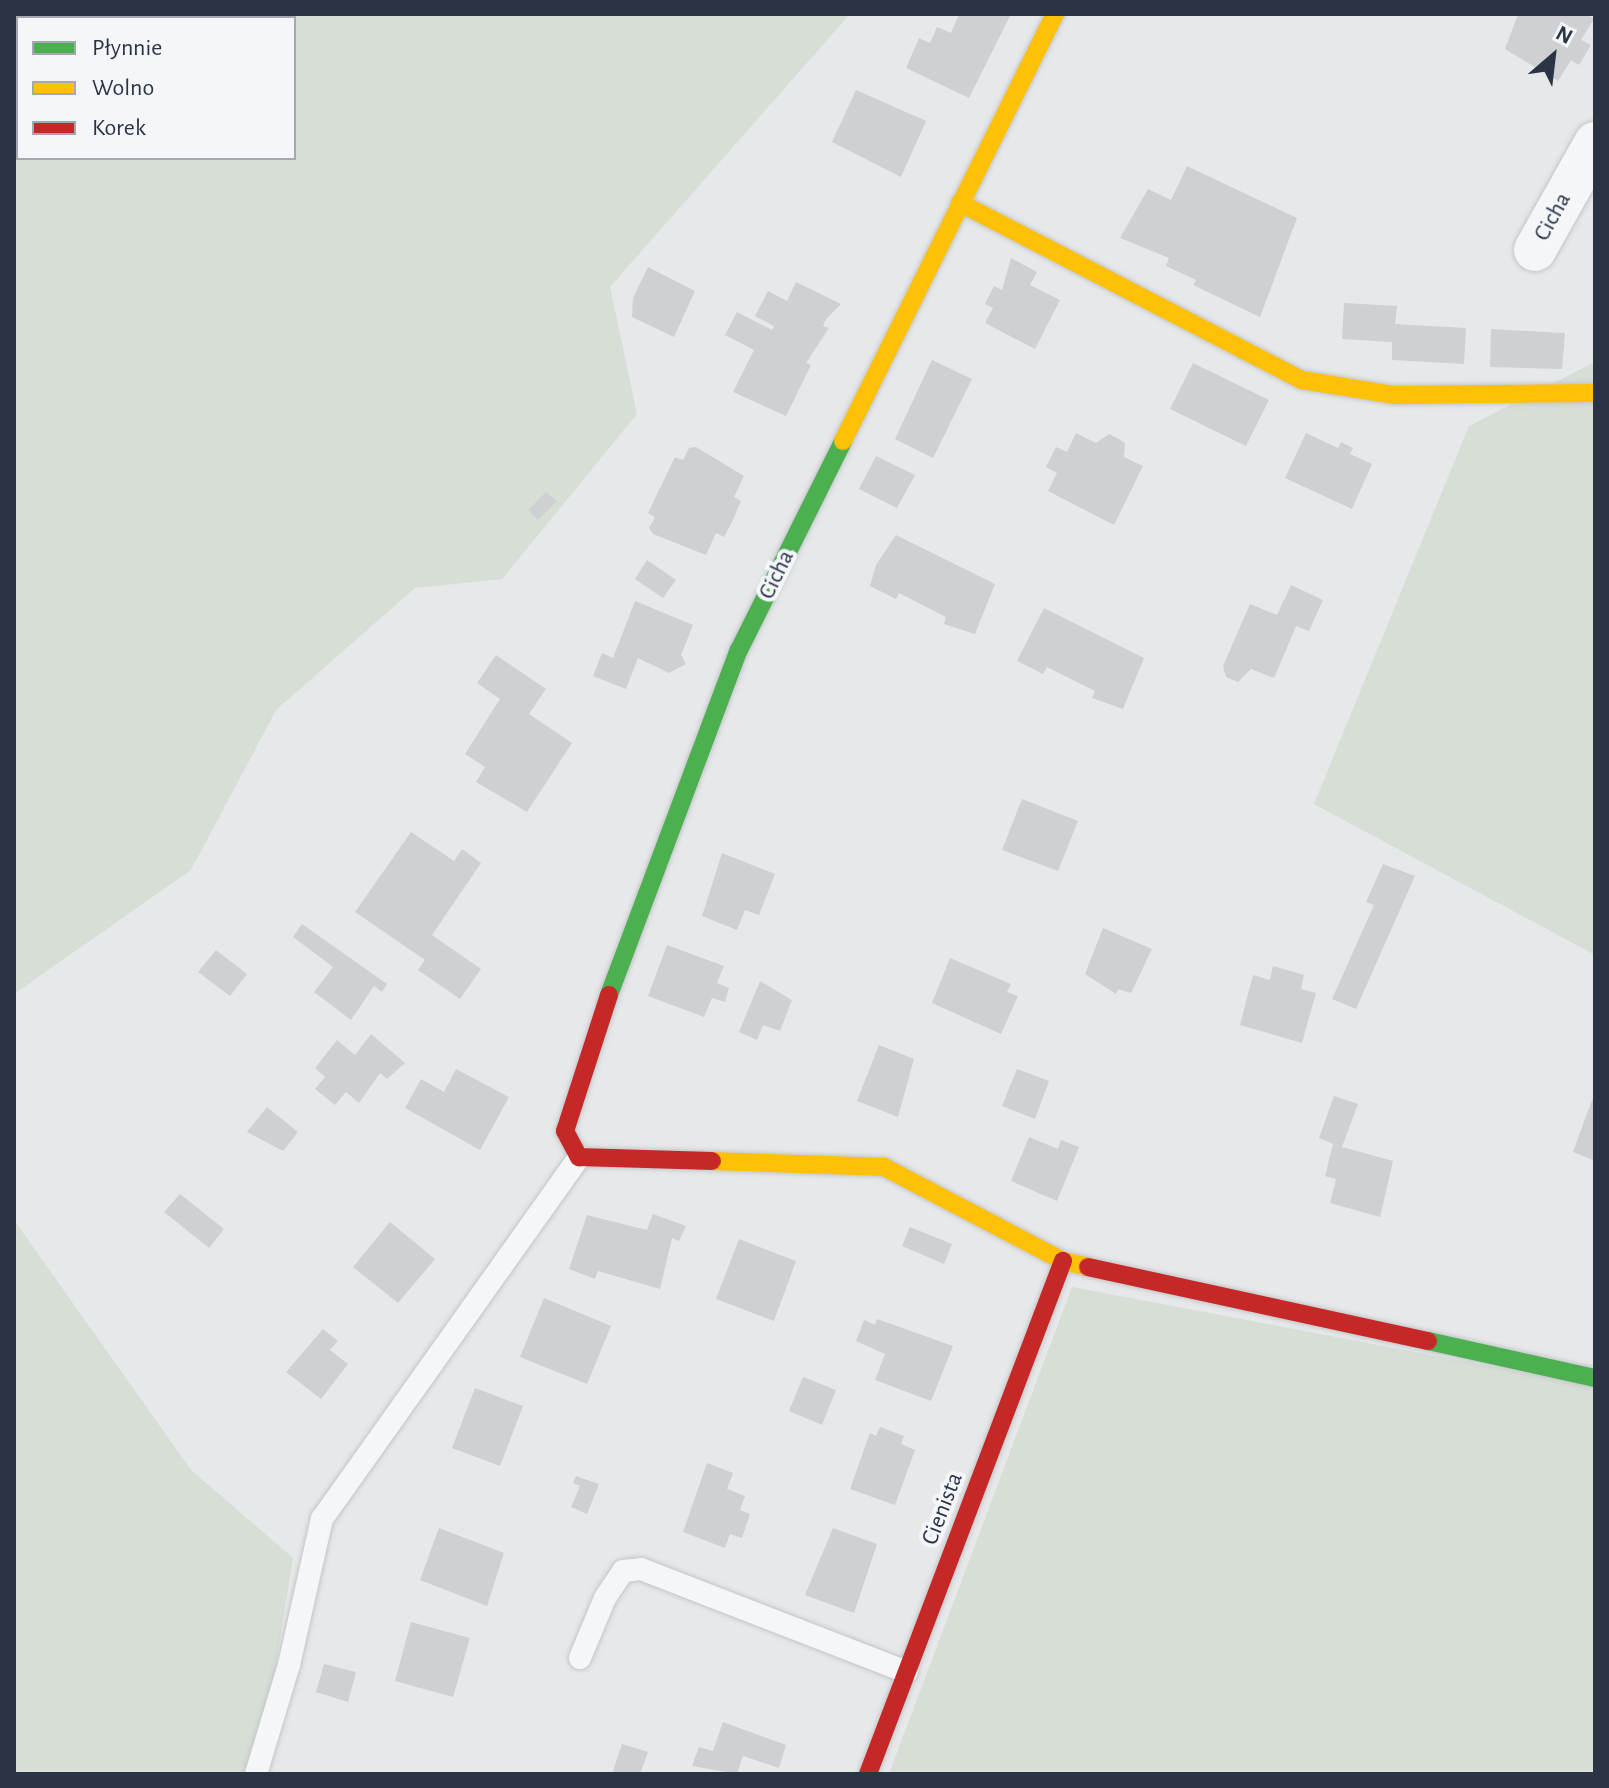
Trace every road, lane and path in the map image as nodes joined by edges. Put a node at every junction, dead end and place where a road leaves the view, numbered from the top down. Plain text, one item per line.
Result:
1 (1055, 14) edge
2 (1595, 143) edge
3 (960, 203) junction
4 (1535, 250) dead end
5 (1595, 393) edge
6 (579, 1157) junction
7 (1063, 1261) junction
8 (1595, 1378) edge
9 (580, 1658) dead end
10 (907, 1672) junction
11 (256, 1774) edge
12 (868, 1774) edge

1 - 3 street, Cicha
2 - 4 street, Cicha
3 - 5 street
3 - 6 street, Cicha
6 - 7 street
6 - 11 lane
7 - 8 street
7 - 10 street, Cienista
9 - 10 lane
10 - 12 street, Cienista

